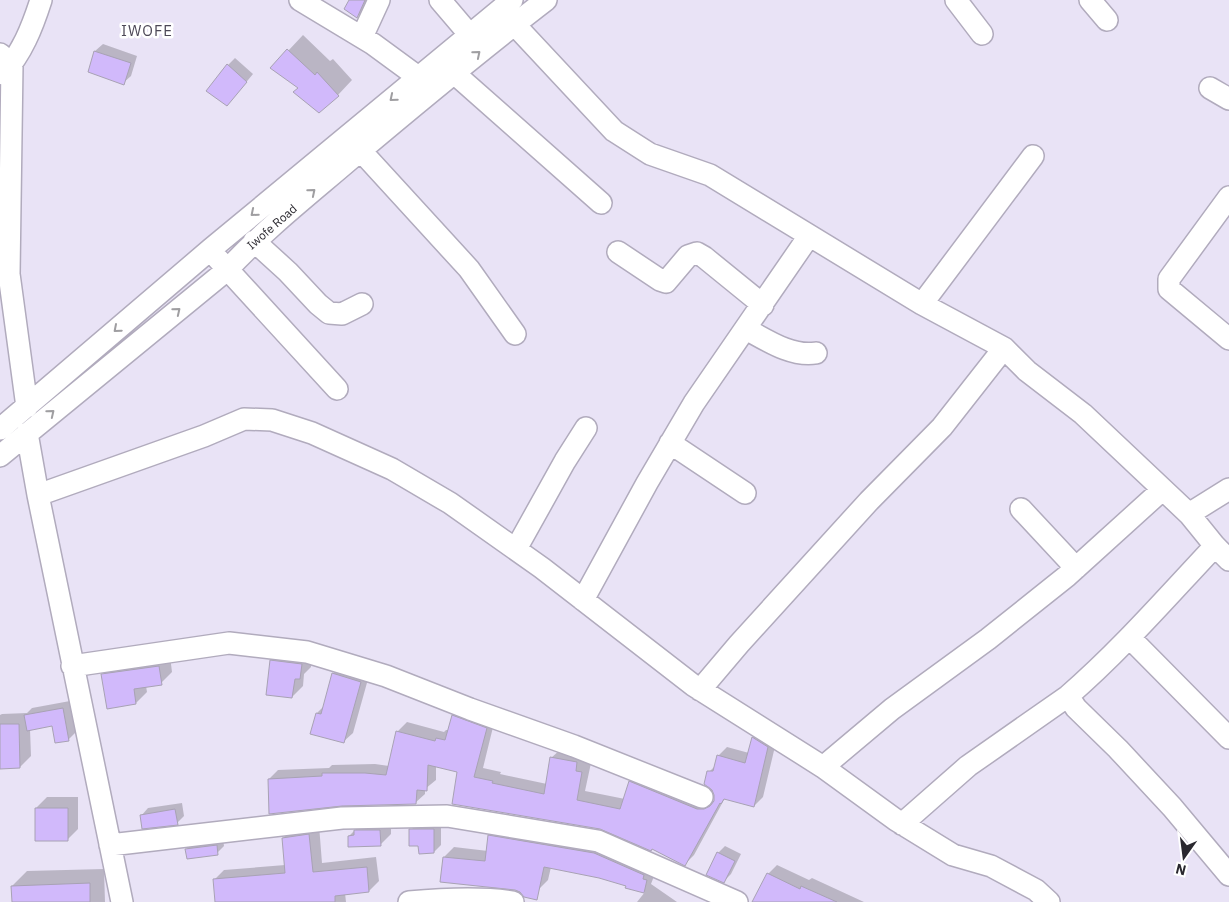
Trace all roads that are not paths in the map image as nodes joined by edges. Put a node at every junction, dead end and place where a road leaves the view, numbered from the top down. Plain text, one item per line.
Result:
1 (41, 0) edge
2 (300, 0) edge
3 (379, 0) edge
4 (440, 0) edge
5 (512, 0) edge
6 (546, 0) edge
7 (956, 0) edge
8 (1090, 0) edge
9 (1107, 20) dead end
10 (514, 24) junction
11 (469, 34) junction
12 (982, 34) dead end
13 (362, 37) junction
14 (4, 65) edge
15 (454, 73) junction
16 (418, 77) junction
17 (1210, 88) dead end
18 (1229, 99) edge
19 (361, 151) junction
20 (1033, 156) dead end
21 (5, 197) edge
22 (1229, 197) edge
23 (601, 203) dead end
24 (809, 236) junction
25 (254, 241) junction
26 (211, 249) junction
27 (618, 252) dead end
28 (227, 270) junction
29 (362, 304) dead end
30 (922, 304) junction
31 (763, 305) junction
32 (746, 329) junction
33 (515, 334) dead end
34 (1229, 338) edge
35 (1004, 348) junction
36 (816, 353) dead end
37 (337, 389) dead end
38 (27, 406) junction
39 (586, 428) dead end
40 (0, 430) edge
41 (27, 432) junction
42 (670, 443) junction
43 (0, 456) edge
44 (1229, 489) edge
45 (1162, 490) junction
46 (744, 492) dead end
47 (38, 495) junction
48 (1021, 509) dead end
49 (1189, 514) junction
50 (516, 549) junction
51 (1222, 553) edge
52 (1076, 568) junction
53 (582, 600) junction
54 (1130, 638) junction
55 (72, 666) junction
56 (700, 690) junction
57 (1068, 696) junction
58 (1229, 738) edge
59 (823, 767) junction
60 (702, 797) dead end
61 (902, 824) junction
62 (110, 845) junction
63 (1229, 875) edge
64 (122, 902) edge
65 (409, 902) edge
66 (513, 902) edge
67 (737, 902) edge
68 (1049, 902) edge

1 - 14 street
2 - 13 street
3 - 13 street
4 - 11 street
5 - 11 street, Iwofe Road
6 - 10 street, Iwofe Road
7 - 12 street
8 - 9 street
15 -> 10 street, Iwofe Road
10 - 24 street
11 - 16 street, Iwofe Road
13 - 16 street
14 - 21 street
15 - 19 street, Iwofe Road
15 - 23 street
16 -> 26 street, Iwofe Road
17 - 18 street
25 -> 19 street, Iwofe Road
19 - 33 street
20 - 30 street
21 - 38 street
22 - 34 street
24 - 30 street
24 - 31 street
25 - 28 street, Iwofe Road
25 - 29 street
26 - 28 street
26 -> 38 street, Iwofe Road
27 - 31 street
28 - 37 street
41 -> 28 street, Iwofe Road
30 - 35 street
31 - 32 street
32 - 36 street
32 - 42 street
35 - 45 street
35 - 56 street
38 - 40 street, Iwofe Road
39 - 50 street
41 - 43 street, Iwofe Road
41 - 47 street
42 - 46 street
42 - 53 street
44 - 49 street
45 - 49 street
45 - 52 street
47 - 50 street
47 - 55 street
48 - 52 street
49 - 51 street
50 - 53 street
51 - 54 street
52 - 59 street
53 - 56 street
54 - 57 street
54 - 58 street
55 - 60 street
55 - 62 street
56 - 59 street
57 - 61 street
57 - 63 street
59 - 61 street
61 - 68 street
62 - 64 street
62 - 67 street
65 - 66 street

